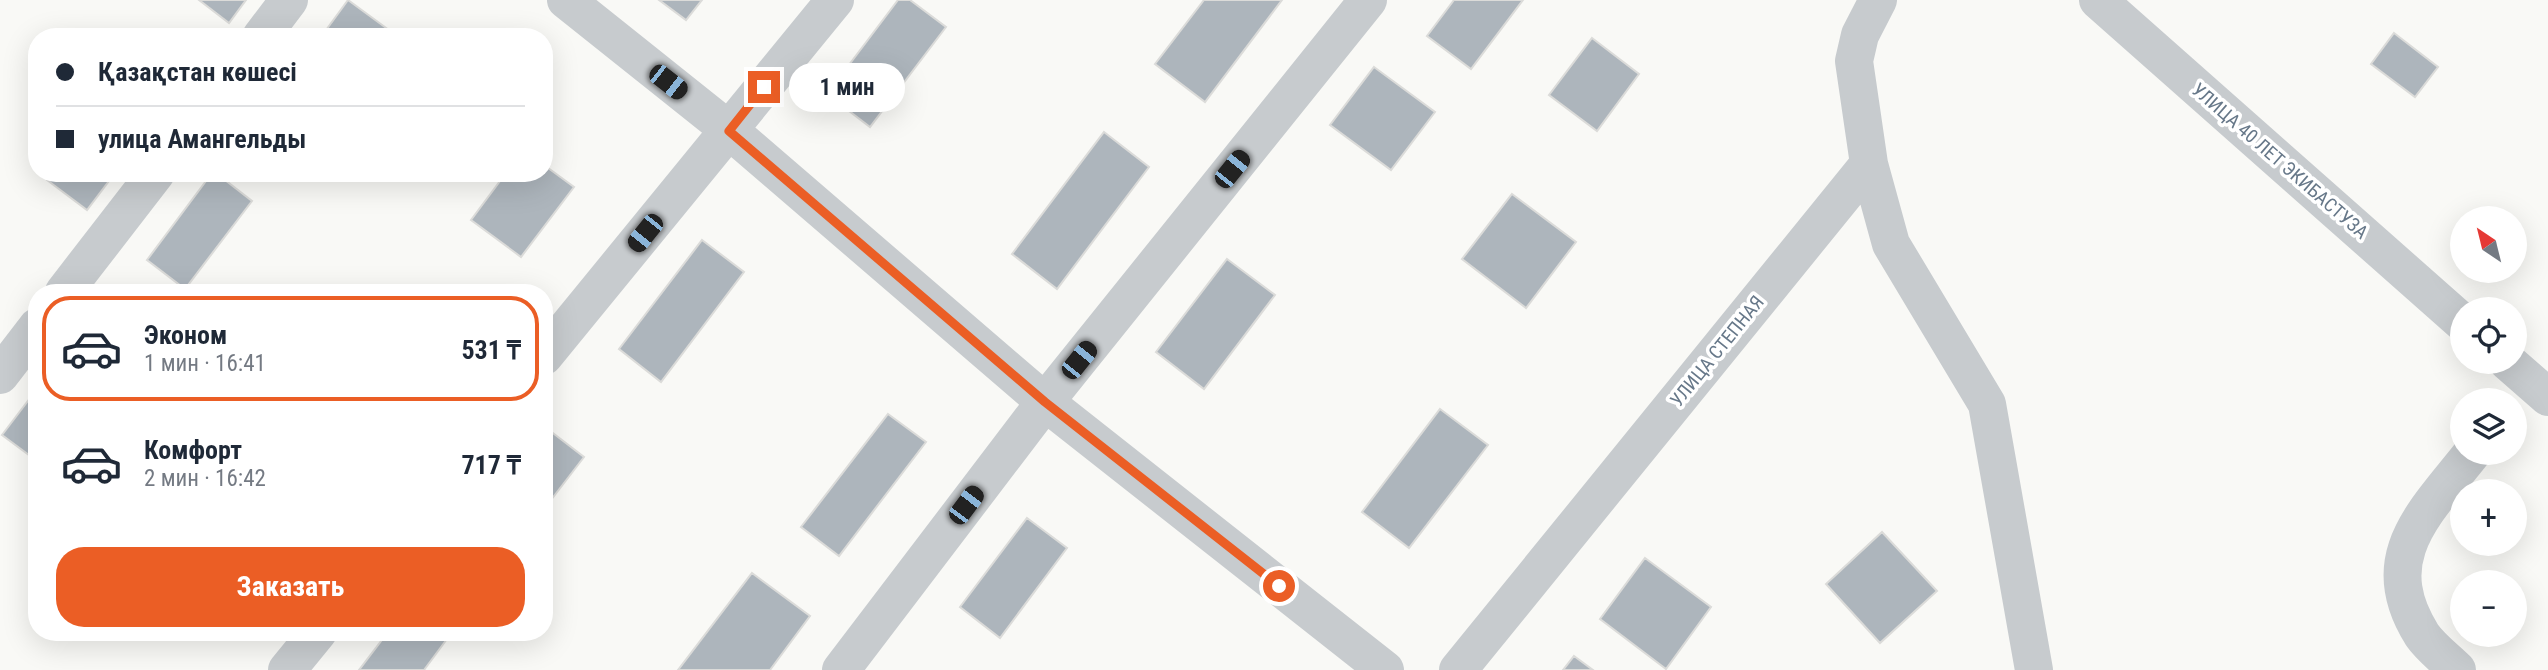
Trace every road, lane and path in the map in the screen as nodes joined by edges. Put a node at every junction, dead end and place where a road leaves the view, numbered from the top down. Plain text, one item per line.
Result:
1 (289, 0) edge
2 (566, 0) edge
3 (835, 0) edge
4 (1368, 0) edge
5 (1878, 0) edge
6 (2098, 0) edge
7 (268, 28) edge
8 (729, 131) junction
9 (1869, 164) junction
10 (149, 182) edge
11 (70, 284) edge
12 (2450, 310) edge
13 (28, 339) edge
14 (553, 345) edge
15 (0, 375) edge
16 (1045, 402) junction
17 (2463, 465) edge
18 (311, 641) edge
19 (287, 670) edge
20 (841, 670) edge
21 (1385, 670) edge
22 (1458, 670) edge
23 (2034, 670) edge
24 (2457, 670) edge

1 - 7 street
2 - 8 street
3 - 8 street
4 - 16 street
5 - 9 street
6 - 12 street, УЛИЦА 40 ЛЕТ ЭКИБАСТУЗА
8 - 14 street
8 - 16 street
9 - 22 street, УЛИЦА СТЕПНАЯ
9 - 23 street
10 - 11 street
13 - 15 street
16 - 20 street
16 - 21 street
17 - 24 street
18 - 19 street

